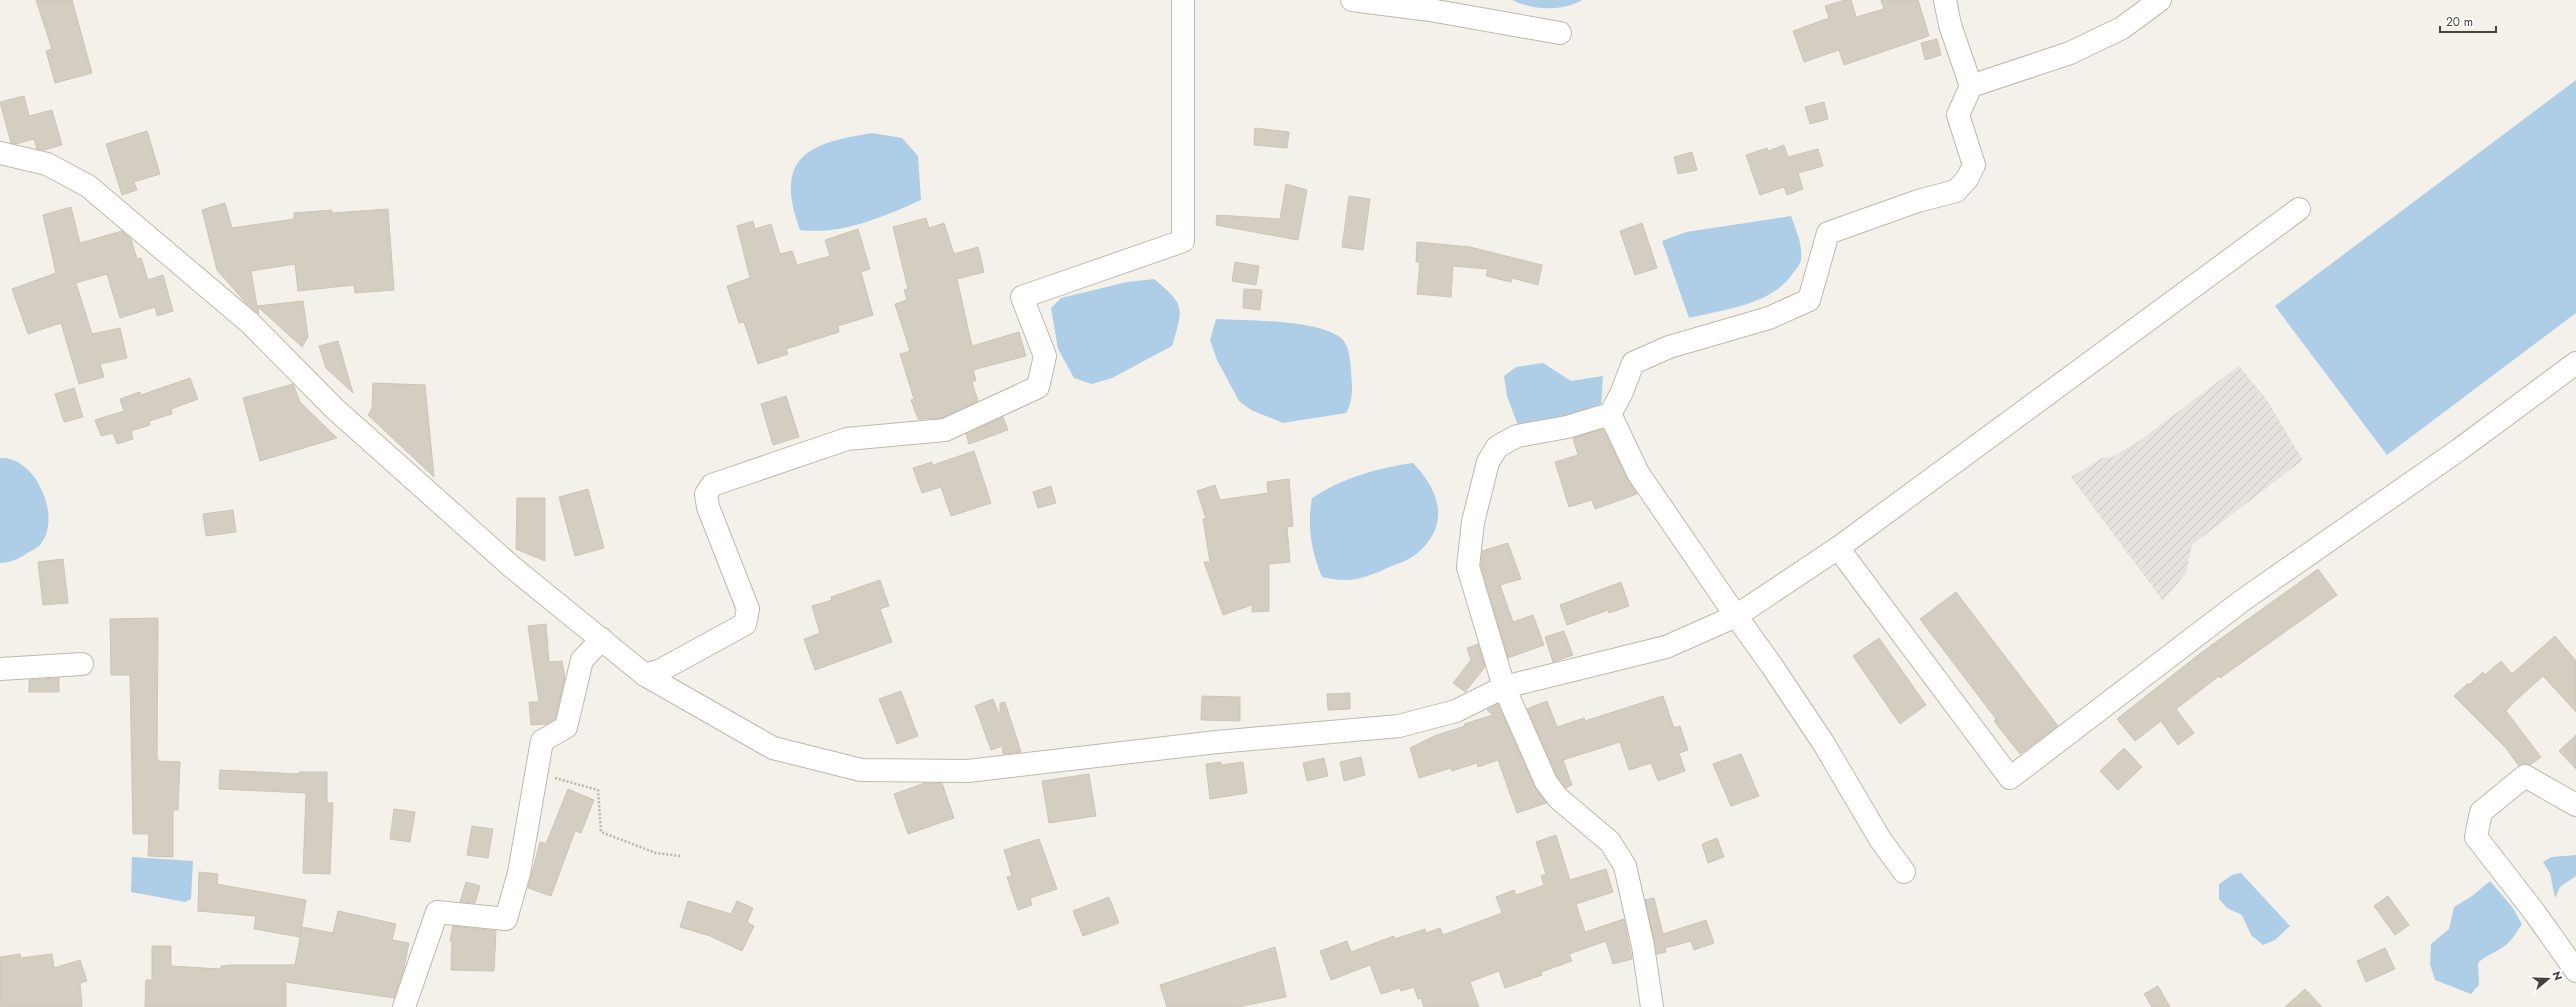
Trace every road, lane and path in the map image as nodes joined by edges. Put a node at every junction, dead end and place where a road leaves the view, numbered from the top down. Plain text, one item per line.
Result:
1 (1183, 0) edge
2 (1352, 0) edge
3 (1944, 0) edge
4 (2160, 0) edge
5 (1560, 33) dead end
6 (1971, 86) junction
7 (0, 152) edge
8 (2299, 209) dead end
9 (2576, 363) edge
10 (1610, 414) junction
11 (1838, 548) junction
12 (1736, 616) junction
13 (602, 640) junction
14 (82, 664) dead end
15 (0, 669) edge
16 (645, 675) junction
17 (1504, 687) junction
18 (538, 773) junction
19 (2576, 805) edge
20 (681, 856) dead end
21 (1904, 872) dead end
22 (2576, 971) edge
23 (404, 1007) edge
24 (1652, 1007) edge

1 - 16 street
2 - 5 street
3 - 6 street
4 - 6 street
6 - 10 street
7 - 13 street
8 - 11 street
9 - 11 street
10 - 12 street
10 - 17 street
11 - 12 street
12 - 17 street
12 - 21 street
13 - 16 street
13 - 18 street
14 - 15 street
16 - 17 street
17 - 24 street
18 - 20 path
18 - 23 street
19 - 22 street

